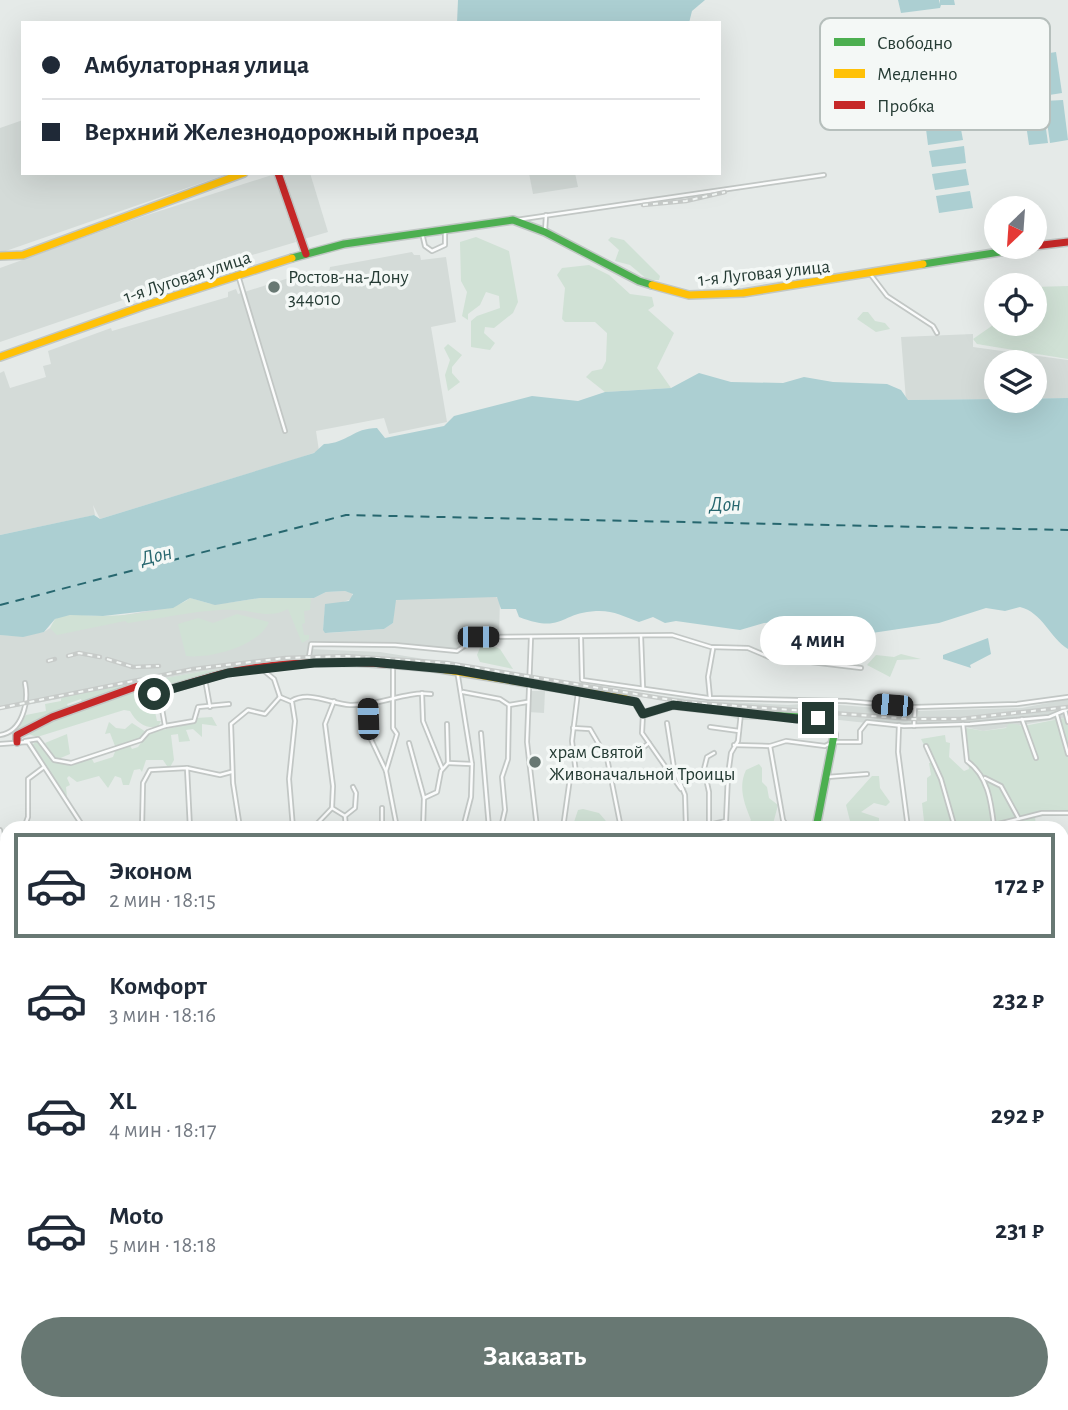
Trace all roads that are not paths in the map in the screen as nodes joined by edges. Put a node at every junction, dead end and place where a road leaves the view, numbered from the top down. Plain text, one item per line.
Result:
1 (239, 175) edge
2 (279, 175) edge
3 (824, 175) dead end
4 (546, 215) junction
5 (513, 220) junction
6 (445, 230) junction
7 (545, 232) junction
8 (422, 233) junction
9 (1068, 242) edge
10 (1047, 245) edge
11 (306, 254) junction
12 (984, 255) edge
13 (0, 256) edge
14 (238, 275) junction
15 (871, 275) junction
16 (937, 333) dead end
17 (0, 357) edge
18 (285, 431) dead end
19 (641, 636) junction
20 (531, 637) junction
21 (581, 638) junction
22 (713, 647) junction
23 (308, 663) junction
24 (393, 666) junction
25 (861, 668) dead end
26 (263, 670) junction
27 (457, 670) junction
28 (205, 677) junction
29 (25, 683) dead end
30 (528, 683) junction
31 (642, 688) junction
32 (578, 691) junction
33 (462, 692) junction
34 (422, 693) junction
35 (154, 694) junction
36 (431, 694) dead end
37 (280, 697) junction
38 (1068, 697) edge
39 (710, 698) junction
40 (393, 700) junction
41 (291, 701) junction
42 (334, 701) junction
43 (527, 702) junction
44 (229, 704) dead end
45 (367, 705) junction
46 (509, 705) junction
47 (210, 707) junction
48 (915, 707) junction
49 (1066, 709) edge
50 (741, 713) junction
51 (643, 714) junction
52 (1057, 715) junction
53 (1022, 719) junction
54 (1068, 722) edge
55 (667, 723) dead end
56 (447, 724) dead end
57 (963, 724) junction
58 (899, 725) junction
59 (165, 726) junction
60 (915, 726) junction
61 (710, 727) dead end
62 (573, 728) junction
63 (739, 731) junction
64 (481, 733) dead end
65 (0, 735) edge
66 (23, 742) junction
67 (833, 742) junction
68 (409, 743) dead end
69 (649, 743) junction
70 (0, 744) edge
71 (734, 745) junction
72 (770, 746) junction
73 (926, 746) dead end
74 (714, 753) dead end
75 (1068, 754) edge
76 (607, 758) junction
77 (1036, 758) dead end
78 (448, 763) junction
79 (472, 764) junction
80 (44, 767) junction
81 (187, 768) junction
82 (442, 768) junction
83 (386, 771) junction
84 (232, 772) junction
85 (867, 774) dead end
86 (827, 777) junction
87 (983, 777) junction
88 (352, 787) dead end
89 (684, 792) junction
90 (424, 798) junction
91 (332, 808) junction
92 (382, 808) dead end
93 (1068, 813) edge
94 (345, 816) junction
95 (1019, 818) junction
96 (27, 821) edge
97 (79, 821) edge
98 (142, 821) edge
99 (190, 821) edge
100 (239, 821) edge
101 (292, 821) edge
102 (320, 821) edge
103 (345, 821) edge
104 (382, 821) edge
105 (396, 821) edge
106 (423, 821) edge
107 (465, 821) edge
108 (488, 821) edge
109 (503, 821) edge
110 (536, 821) edge
111 (564, 821) edge
112 (620, 821) edge
113 (686, 821) edge
114 (709, 821) edge
115 (726, 821) edge
116 (784, 821) edge
117 (818, 821) edge
118 (907, 821) edge
119 (953, 821) edge
120 (993, 821) edge
121 (1010, 821) edge

1 - 13 main road
2 - 11 main road
3 - 4 street, 1-я Луговая улица
4 - 5 street, 1-я Луговая улица
4 - 7 street
5 - 6 main road, 1-я Луговая улица
5 - 7 main road, 1-я Луговая улица
6 - 8 main road, 1-я Луговая улица
6 - 8 street
7 - 15 main road, 1-я Луговая улица
8 - 11 main road, 1-я Луговая улица
9 - 10 main road, 1-я Луговая улица
11 - 14 main road, 1-я Луговая улица
12 - 15 main road, 1-я Луговая улица
14 - 17 main road, 1-я Луговая улица
14 - 18 street
15 - 16 street
19 - 21 street
19 - 22 street
19 - 31 street
20 - 21 street
20 - 23 street
20 - 30 street
21 - 31 street
22 - 25 street
22 - 39 street
23 - 24 main road
23 - 26 main road
24 - 27 main road
24 - 40 street
26 - 28 main road
26 - 37 street
27 - 30 main road
27 - 33 street
28 - 35 main road
28 - 47 street
29 - 65 street
30 - 32 main road
30 - 43 street
31 - 39 street
32 - 51 main road
32 - 62 street
33 - 46 street
33 - 79 street
34 - 36 street
34 - 40 street
34 - 82 street
35 - 59 street
35 - 66 main road
37 - 41 street
37 - 84 street
38 - 48 street
39 - 48 street
40 - 45 street
40 - 83 street
41 - 42 street
41 - 101 street
42 - 45 street
42 - 91 street
43 - 46 street
43 - 110 street
44 - 47 street
45 - 83 street
46 - 109 street
47 - 59 street
48 - 60 street
49 - 52 street
49 - 54 street
50 - 51 main road
50 - 63 street
50 - 67 main road
51 - 69 street
52 - 53 street
52 - 75 street
53 - 57 street
53 - 77 street
55 - 89 street
56 - 78 street
57 - 60 street
57 - 87 street
58 - 60 street
58 - 67 street
58 - 118 street
59 - 66 street
61 - 63 street
62 - 76 street
62 - 111 street
63 - 71 street
64 - 108 street
66 - 70 street
66 - 80 street
67 - 72 street
67 - 86 main road
68 - 90 street
69 - 76 street
69 - 89 street
71 - 72 street
71 - 115 street
72 - 116 street
73 - 119 street
74 - 114 street
76 - 112 street
78 - 79 street
78 - 82 street
79 - 107 street
80 - 96 street
80 - 97 street
81 - 84 street
81 - 98 street
81 - 99 street
82 - 90 street
83 - 105 street
84 - 100 street
85 - 86 street
86 - 117 main road
87 - 95 street
87 - 120 street
88 - 94 street
89 - 113 street
90 - 106 street
91 - 94 street
91 - 102 street
92 - 104 street
93 - 95 street
94 - 103 street
95 - 121 street

